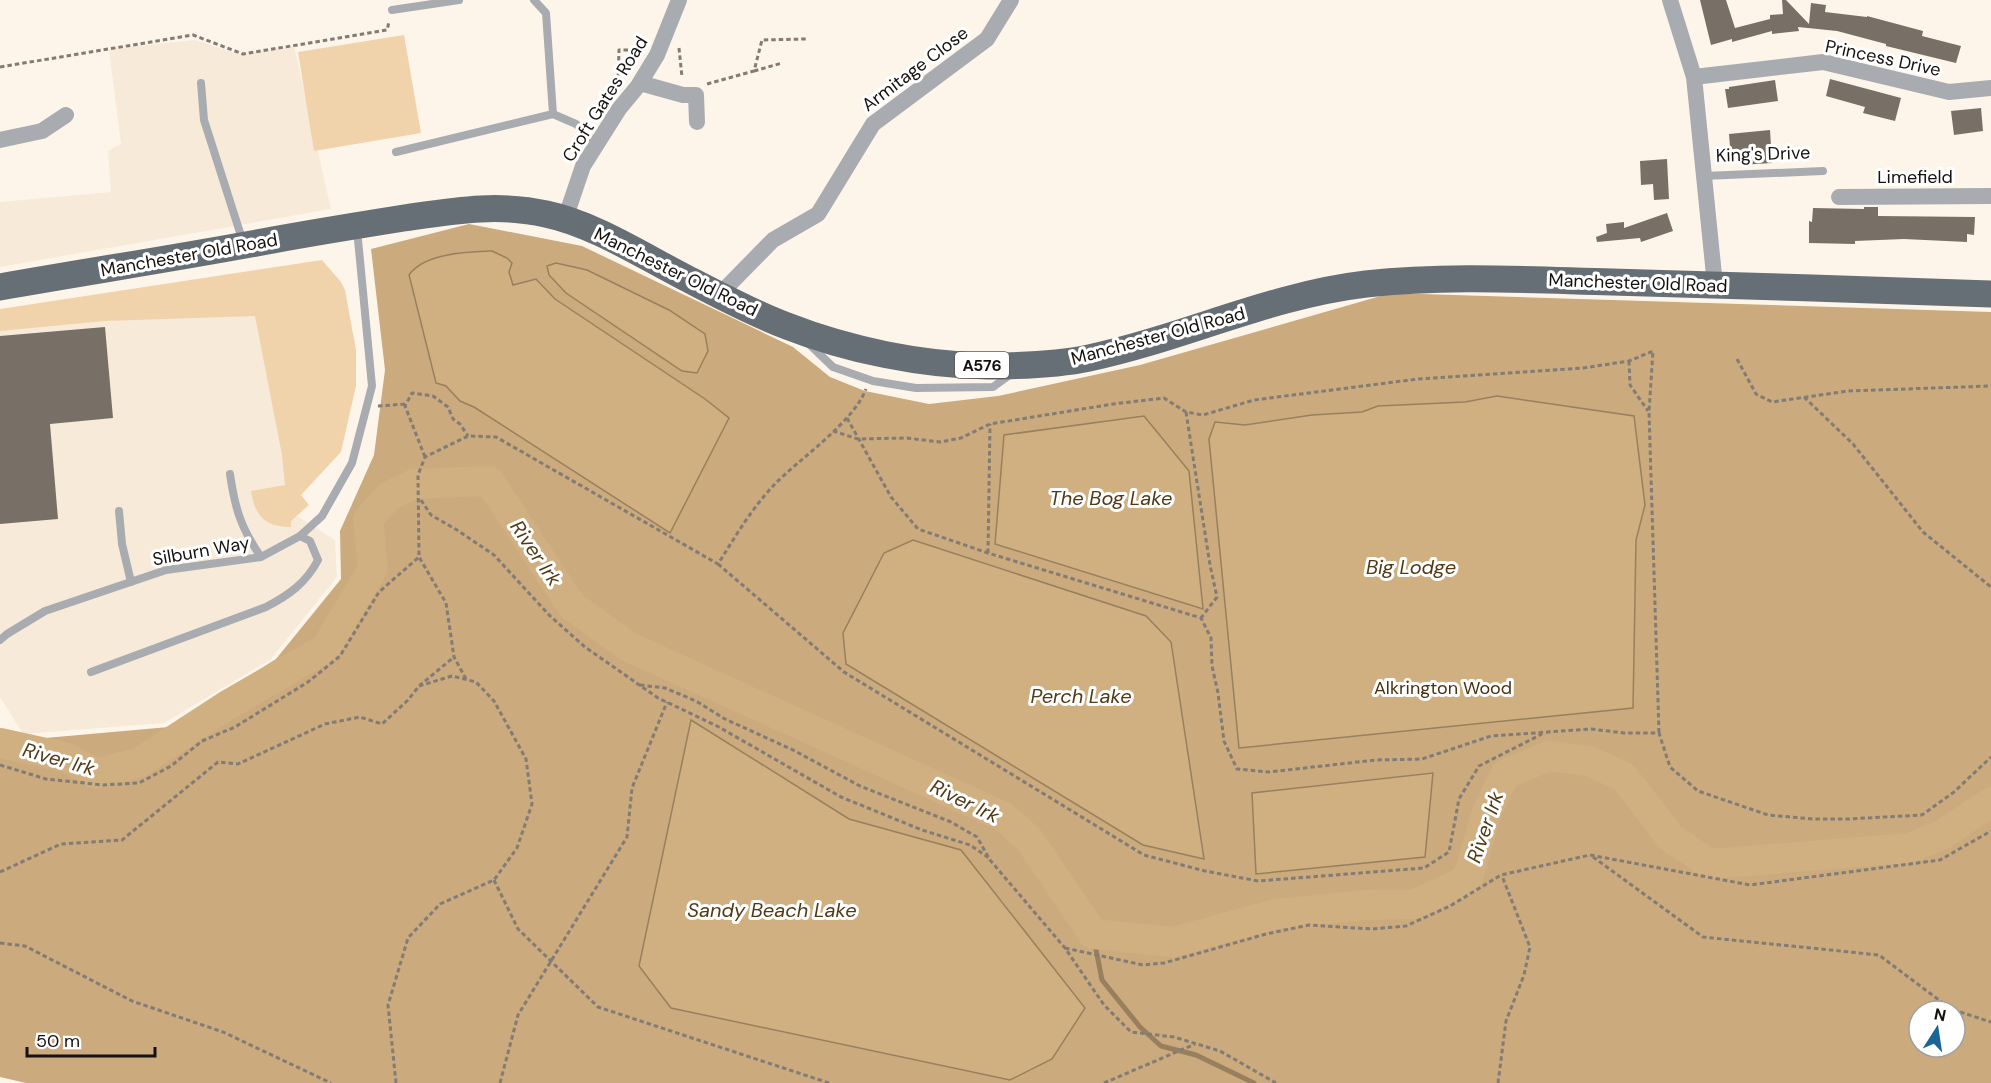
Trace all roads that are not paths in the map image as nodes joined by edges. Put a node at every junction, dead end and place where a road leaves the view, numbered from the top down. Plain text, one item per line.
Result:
1 (459, 0) edge
2 (534, 0) edge
3 (679, 0) edge
4 (1011, 0) edge
5 (1670, 0) edge
6 (392, 10) road end
7 (1694, 76) junction
8 (201, 83) dead end
9 (640, 83) junction
10 (1991, 88) edge
11 (553, 114) junction
12 (66, 116) dead end
13 (697, 122) dead end
14 (0, 140) edge
15 (597, 144) junction
16 (396, 152) dead end
17 (1823, 171) dead end
18 (1704, 176) junction
19 (1991, 196) edge
20 (1839, 197) dead end
21 (565, 219) junction
22 (356, 225) junction
23 (244, 246) junction
24 (1714, 285) junction
25 (0, 287) edge
26 (1991, 294) edge
27 (719, 295) junction
28 (784, 325) junction
29 (1023, 365) junction
30 (230, 474) dead end
31 (119, 511) dead end
32 (300, 536) junction
33 (261, 557) junction
34 (131, 582) junction
35 (0, 640) edge
36 (91, 672) dead end

1 - 6 lane
2 - 11 lane
3 - 9 street, Croft Gates Road
4 - 27 street, Armitage Close
5 - 7 street, King's Drive
7 - 10 street, Princess Drive
7 - 18 street, King's Drive
8 - 23 lane
9 - 13 street
9 - 15 street, Croft Gates Road
11 - 15 lane
11 - 16 lane
12 - 14 street
15 - 21 street, Croft Gates Road
17 - 18 lane, King's Drive
18 - 24 street, King's Drive
19 - 20 street, Limefield
21 - 22 main road, Manchester Old Road / A576
21 - 27 main road, Manchester Old Road / A576
22 - 23 main road, Manchester Old Road / A576
22 - 32 lane, Silburn Way
23 - 25 main road, Manchester Old Road / A576
24 - 26 main road, Manchester Old Road / A576
24 - 29 main road, Manchester Old Road / A576
27 - 28 main road, Manchester Old Road / A576
28 - 29 main road, Manchester Old Road / A576
28 - 29 lane
30 - 33 lane
31 - 34 lane
32 - 33 lane, Silburn Way
32 - 36 lane
33 - 34 lane, Silburn Way
34 - 35 lane, Silburn Way

